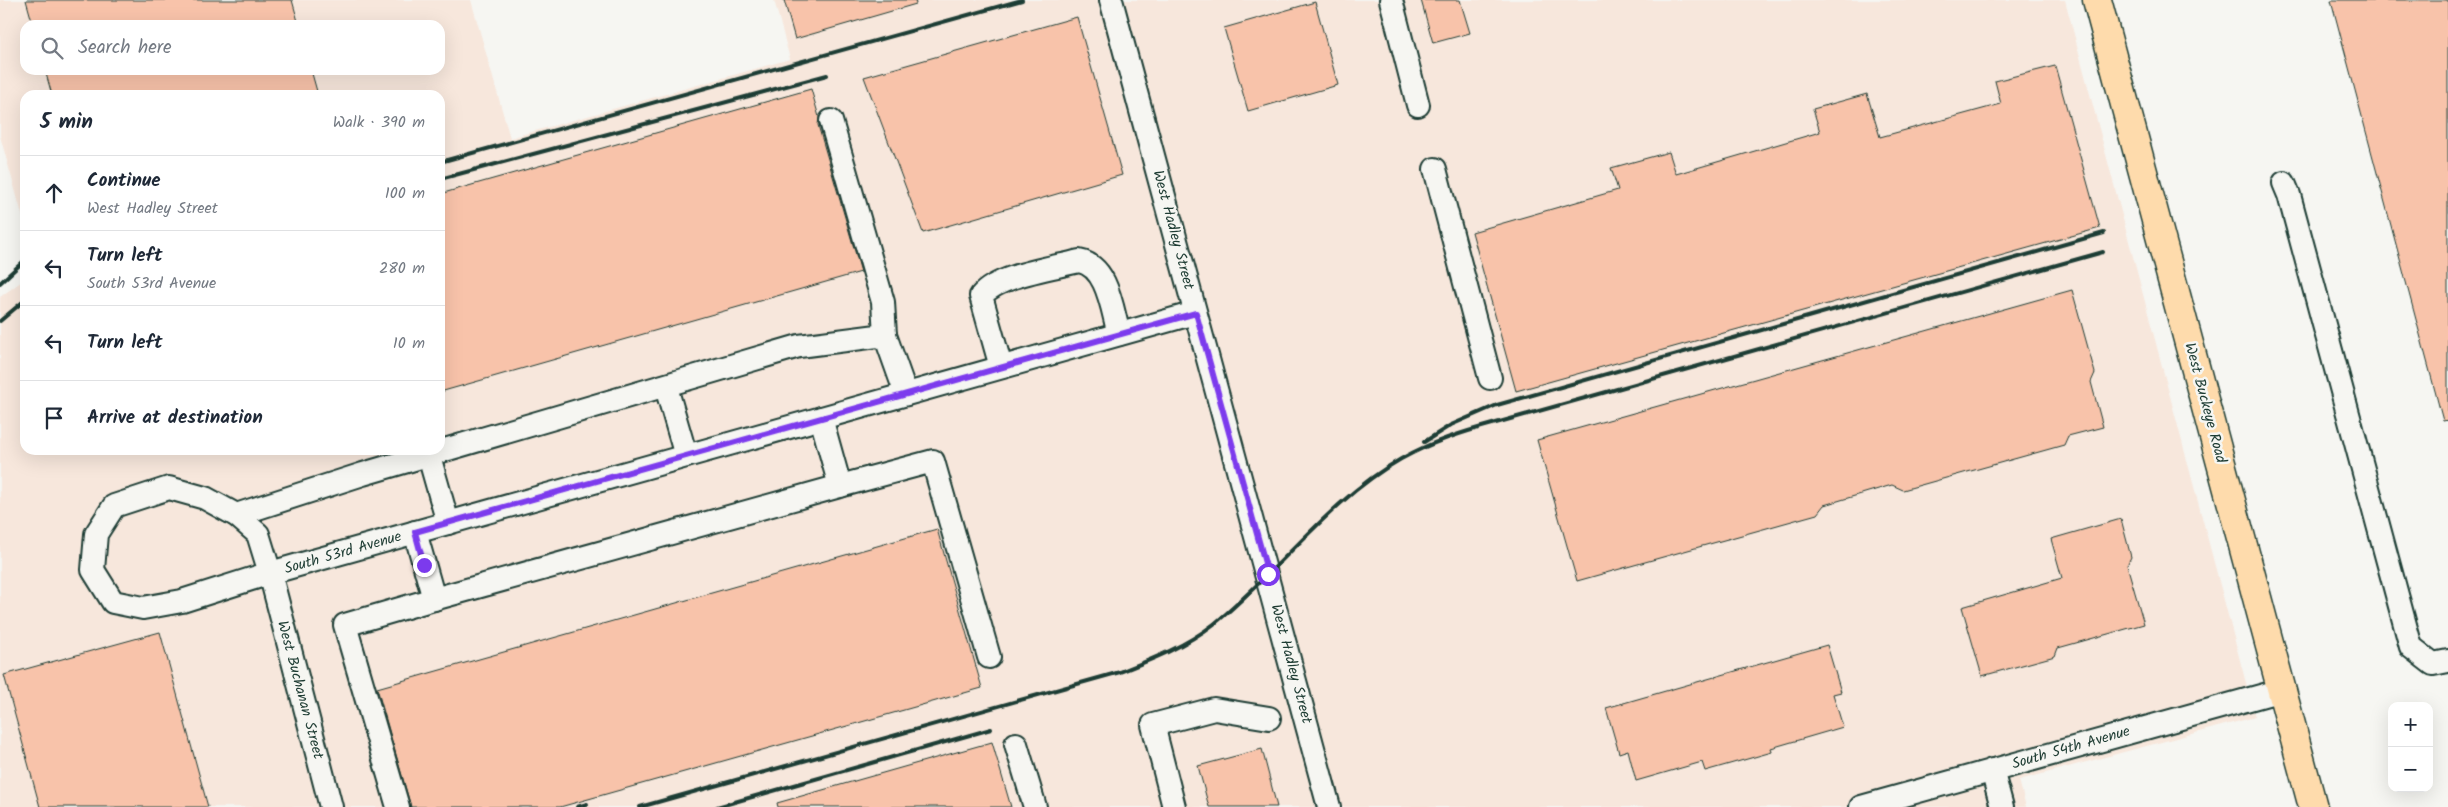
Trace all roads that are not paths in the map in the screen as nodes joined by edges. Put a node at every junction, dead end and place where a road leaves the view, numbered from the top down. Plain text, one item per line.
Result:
1 (1112, 0) edge
2 (1391, 0) edge
3 (2097, 0) edge
4 (1418, 105) dead end
5 (831, 121) dead end
6 (1435, 169) dead end
7 (2284, 183) dead end
8 (1196, 313) junction
9 (1119, 334) junction
10 (885, 335) junction
11 (1001, 367) junction
12 (1490, 378) dead end
13 (666, 387) junction
14 (906, 394) junction
15 (821, 418) junction
16 (445, 451) edge
17 (432, 455) edge
18 (429, 456) junction
19 (686, 456) junction
20 (840, 486) junction
21 (236, 515) junction
22 (448, 523) junction
23 (415, 532) junction
24 (270, 573) junction
25 (434, 598) junction
26 (989, 657) dead end
27 (2448, 660) edge
28 (2282, 690) junction
29 (1269, 718) dead end
30 (1016, 744) dead end
31 (1992, 770) junction
32 (331, 807) edge
33 (398, 807) edge
34 (1035, 807) edge
35 (1174, 807) edge
36 (1329, 807) edge
37 (1861, 807) edge
38 (2002, 807) edge
39 (2313, 807) edge

1 - 8 street, West Hadley Street
2 - 4 street
3 - 28 main road, West Buckeye Road
5 - 10 street
6 - 12 street
7 - 27 street
8 - 9 street, South 53rd Avenue
8 - 36 street, West Hadley Street
9 - 11 street, South 53rd Avenue
9 - 11 street
10 - 13 street
10 - 14 street
11 - 14 street, South 53rd Avenue
13 - 16 street
13 - 19 street
14 - 15 street, South 53rd Avenue
15 - 19 street, South 53rd Avenue
15 - 20 street
17 - 18 street
18 - 21 street
18 - 22 street
19 - 22 street, South 53rd Avenue
20 - 25 street
20 - 26 street
21 - 24 street, West Buchanan Street
21 - 24 street, South 53rd Avenue
22 - 23 street, South 53rd Avenue
23 - 24 street, South 53rd Avenue
23 - 25 street
24 - 32 street, West Buchanan Street
25 - 33 street
28 - 31 street, South 54th Avenue
28 - 39 main road, West Buckeye Road
29 - 35 street
30 - 34 street
31 - 37 street, South 54th Avenue
31 - 38 street

